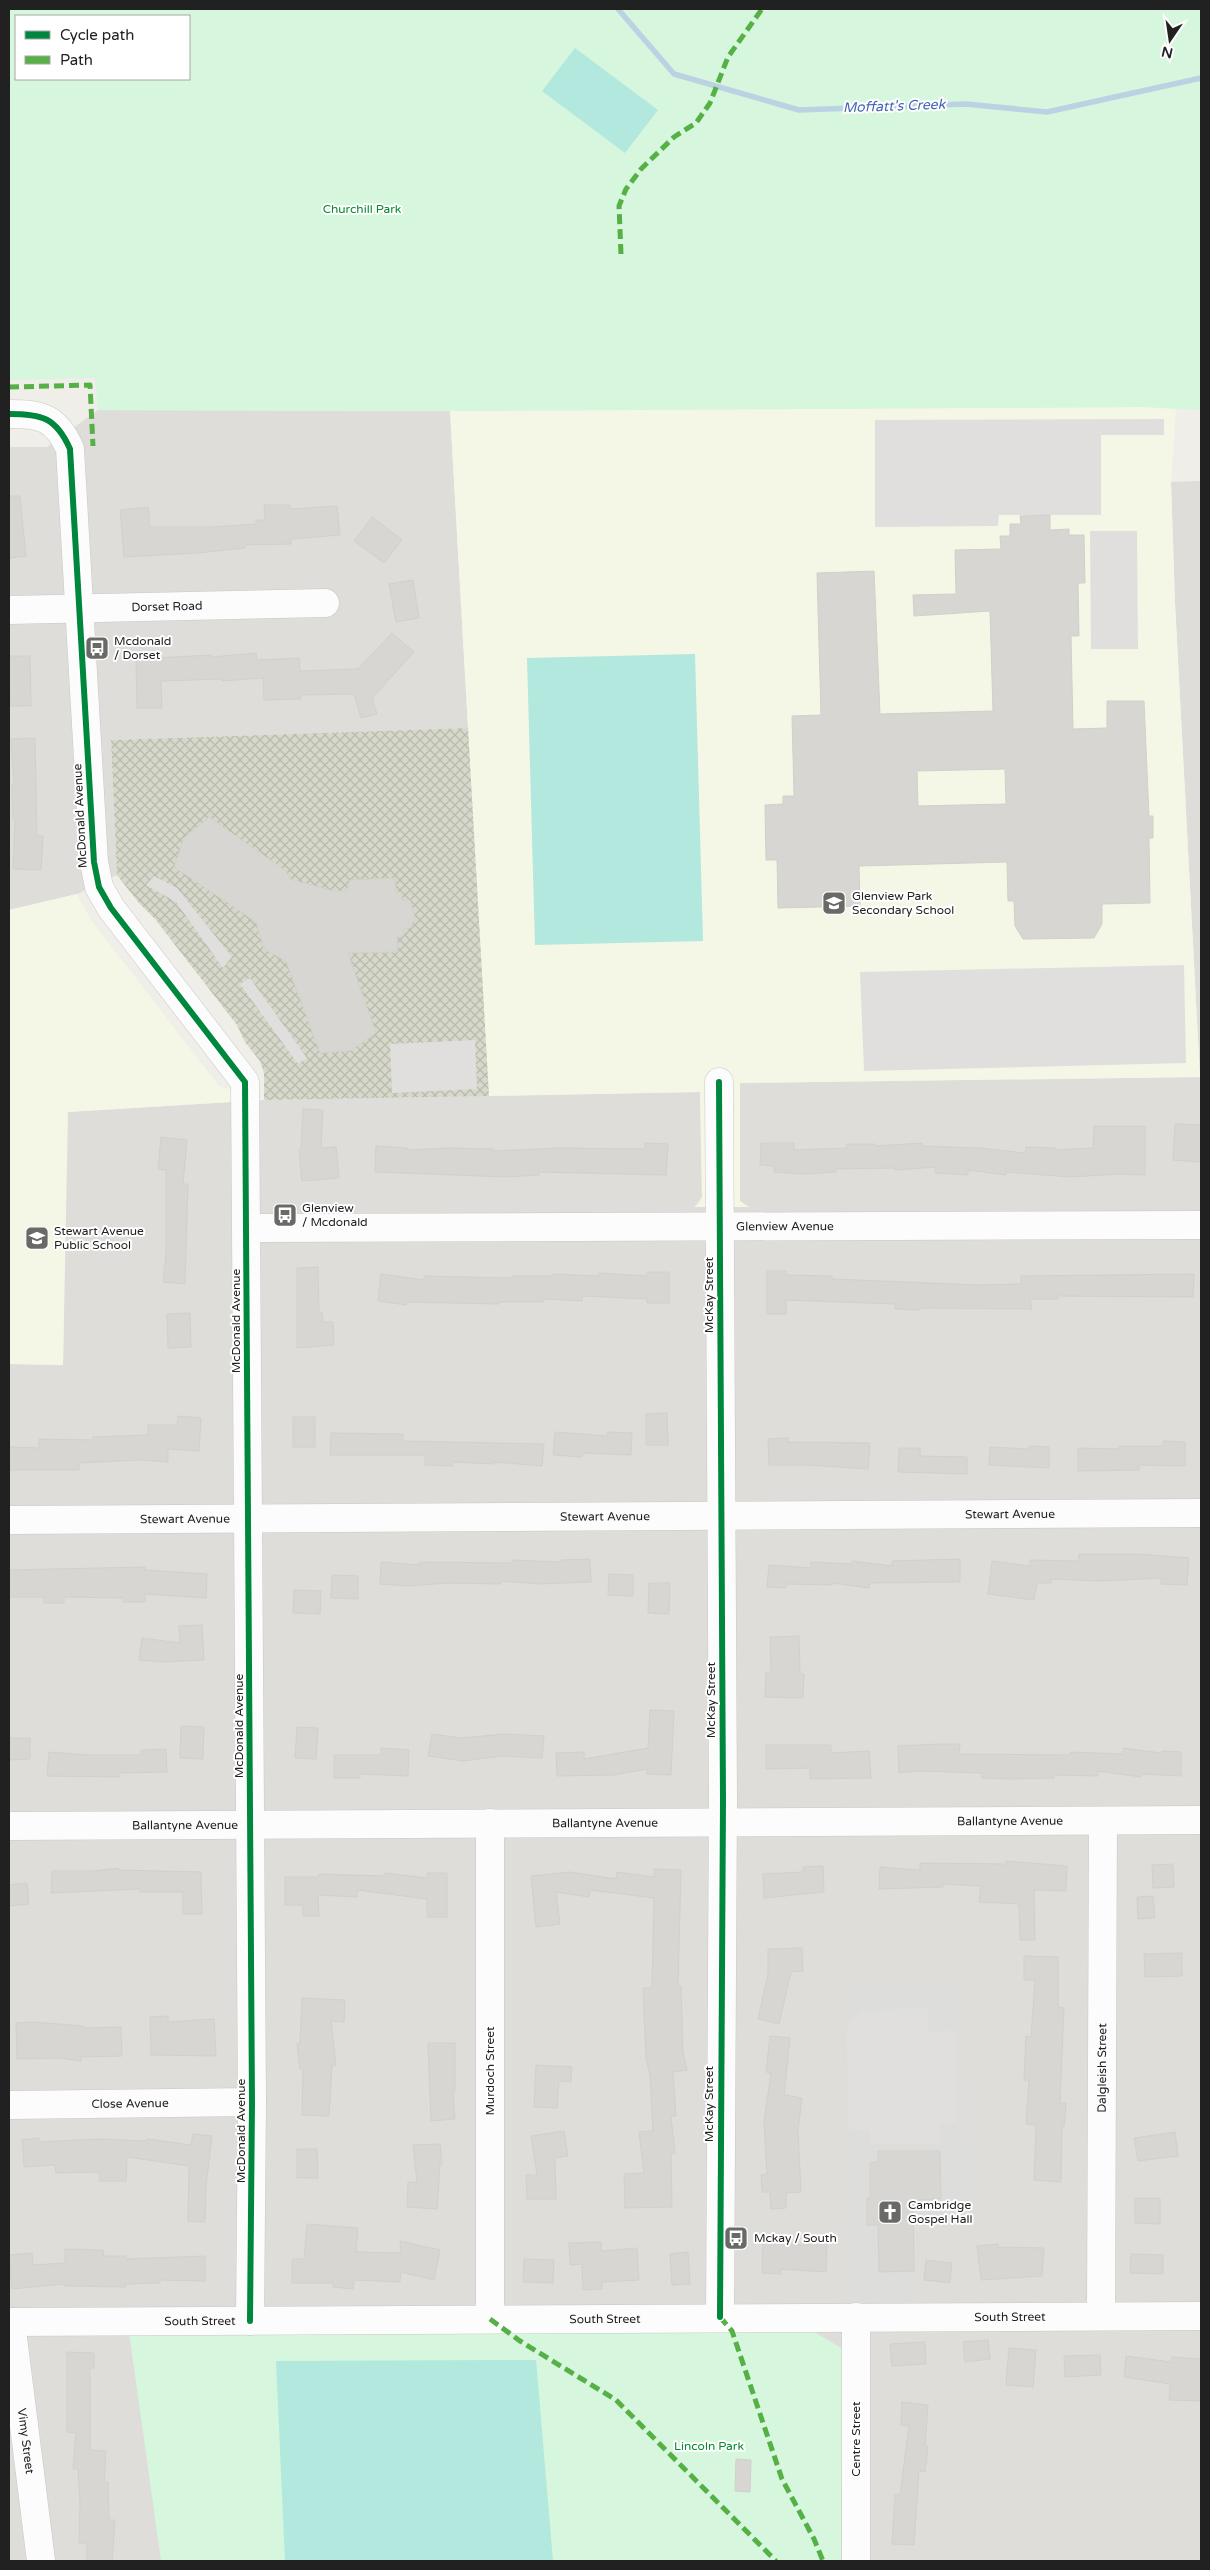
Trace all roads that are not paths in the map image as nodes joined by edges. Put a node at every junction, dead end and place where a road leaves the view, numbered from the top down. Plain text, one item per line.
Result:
1 (9, 414) edge
2 (325, 603) dead end
3 (80, 609) junction
4 (9, 610) edge
5 (719, 1082) dead end
6 (1201, 1225) edge
7 (720, 1227) junction
8 (247, 1228) junction
9 (1201, 1513) edge
10 (721, 1516) junction
11 (250, 1518) junction
12 (9, 1520) edge
13 (1201, 1820) edge
14 (1103, 1821) junction
15 (722, 1823) junction
16 (251, 1824) junction
17 (490, 1824) junction
18 (9, 1826) edge
19 (252, 2102) junction
20 (9, 2105) edge
21 (1102, 2316) junction
22 (1201, 2316) edge
23 (720, 2317) junction
24 (856, 2317) junction
25 (490, 2319) junction
26 (10, 2322) edge
27 (250, 2322) junction
28 (41, 2561) edge
29 (856, 2561) edge

1 - 3 street, McDonald Avenue
2 - 3 street, Dorset Road
3 - 4 street, Dorset Road
3 - 8 street, McDonald Avenue
5 - 7 street, McKay Street
6 - 7 street, Glenview Avenue
7 - 8 street, Glenview Avenue
7 - 10 street, McKay Street
8 - 11 street, McDonald Avenue
9 - 10 street, Stewart Avenue
10 - 11 street, Stewart Avenue
10 - 15 street, McKay Street
11 - 12 street, Stewart Avenue
11 - 16 street, McDonald Avenue
13 - 14 street, Ballantyne Avenue
14 - 15 street, Ballantyne Avenue
14 - 21 street, Dalgleish Street
15 - 17 street, Ballantyne Avenue
15 - 23 street, McKay Street
16 - 17 street, Ballantyne Avenue
16 - 18 street, Ballantyne Avenue
16 - 19 street, McDonald Avenue
17 - 25 street, Murdoch Street
19 - 20 street, Close Avenue
19 - 27 street, McDonald Avenue
21 - 22 street, South Street
21 - 24 street, South Street
23 - 24 street, South Street
23 - 25 street, South Street
24 - 29 street, Centre Street
25 - 27 street, South Street
26 - 27 street, South Street
26 - 28 street, Vimy Street

